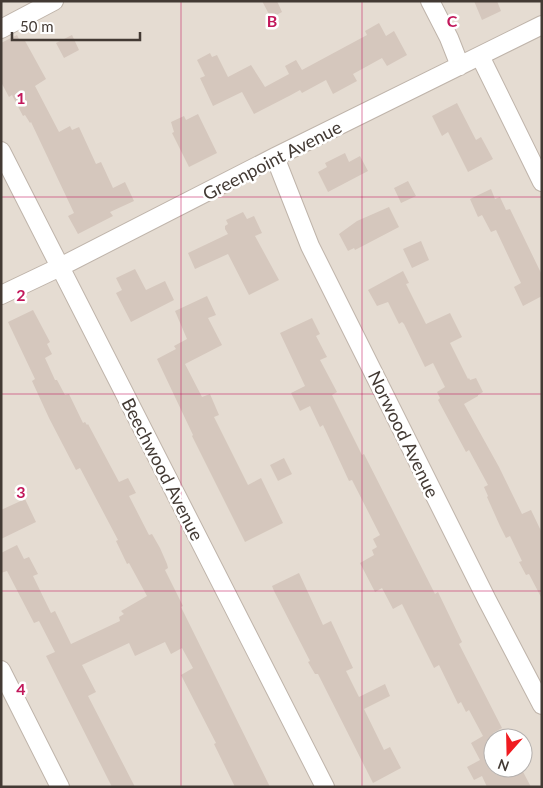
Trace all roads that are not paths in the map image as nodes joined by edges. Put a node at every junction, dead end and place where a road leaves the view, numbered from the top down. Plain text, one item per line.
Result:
1 (54, 1) edge
2 (430, 1) edge
3 (542, 25) edge
4 (1, 29) edge
5 (480, 56) junction
6 (460, 66) junction
7 (1, 151) edge
8 (275, 158) junction
9 (542, 182) edge
10 (60, 267) junction
11 (1, 295) edge
12 (1, 670) edge
13 (542, 706) edge
14 (60, 787) edge
15 (325, 787) edge

1 - 4 street
2 - 6 street
3 - 5 street, Greenpoint Avenue
5 - 6 street, Greenpoint Avenue
5 - 9 street
6 - 8 street, Greenpoint Avenue
7 - 10 street, Beechwood Avenue
8 - 10 street, Greenpoint Avenue
8 - 13 street, Norwood Avenue
10 - 11 street, Greenpoint Avenue
10 - 15 street, Beechwood Avenue
12 - 14 street

